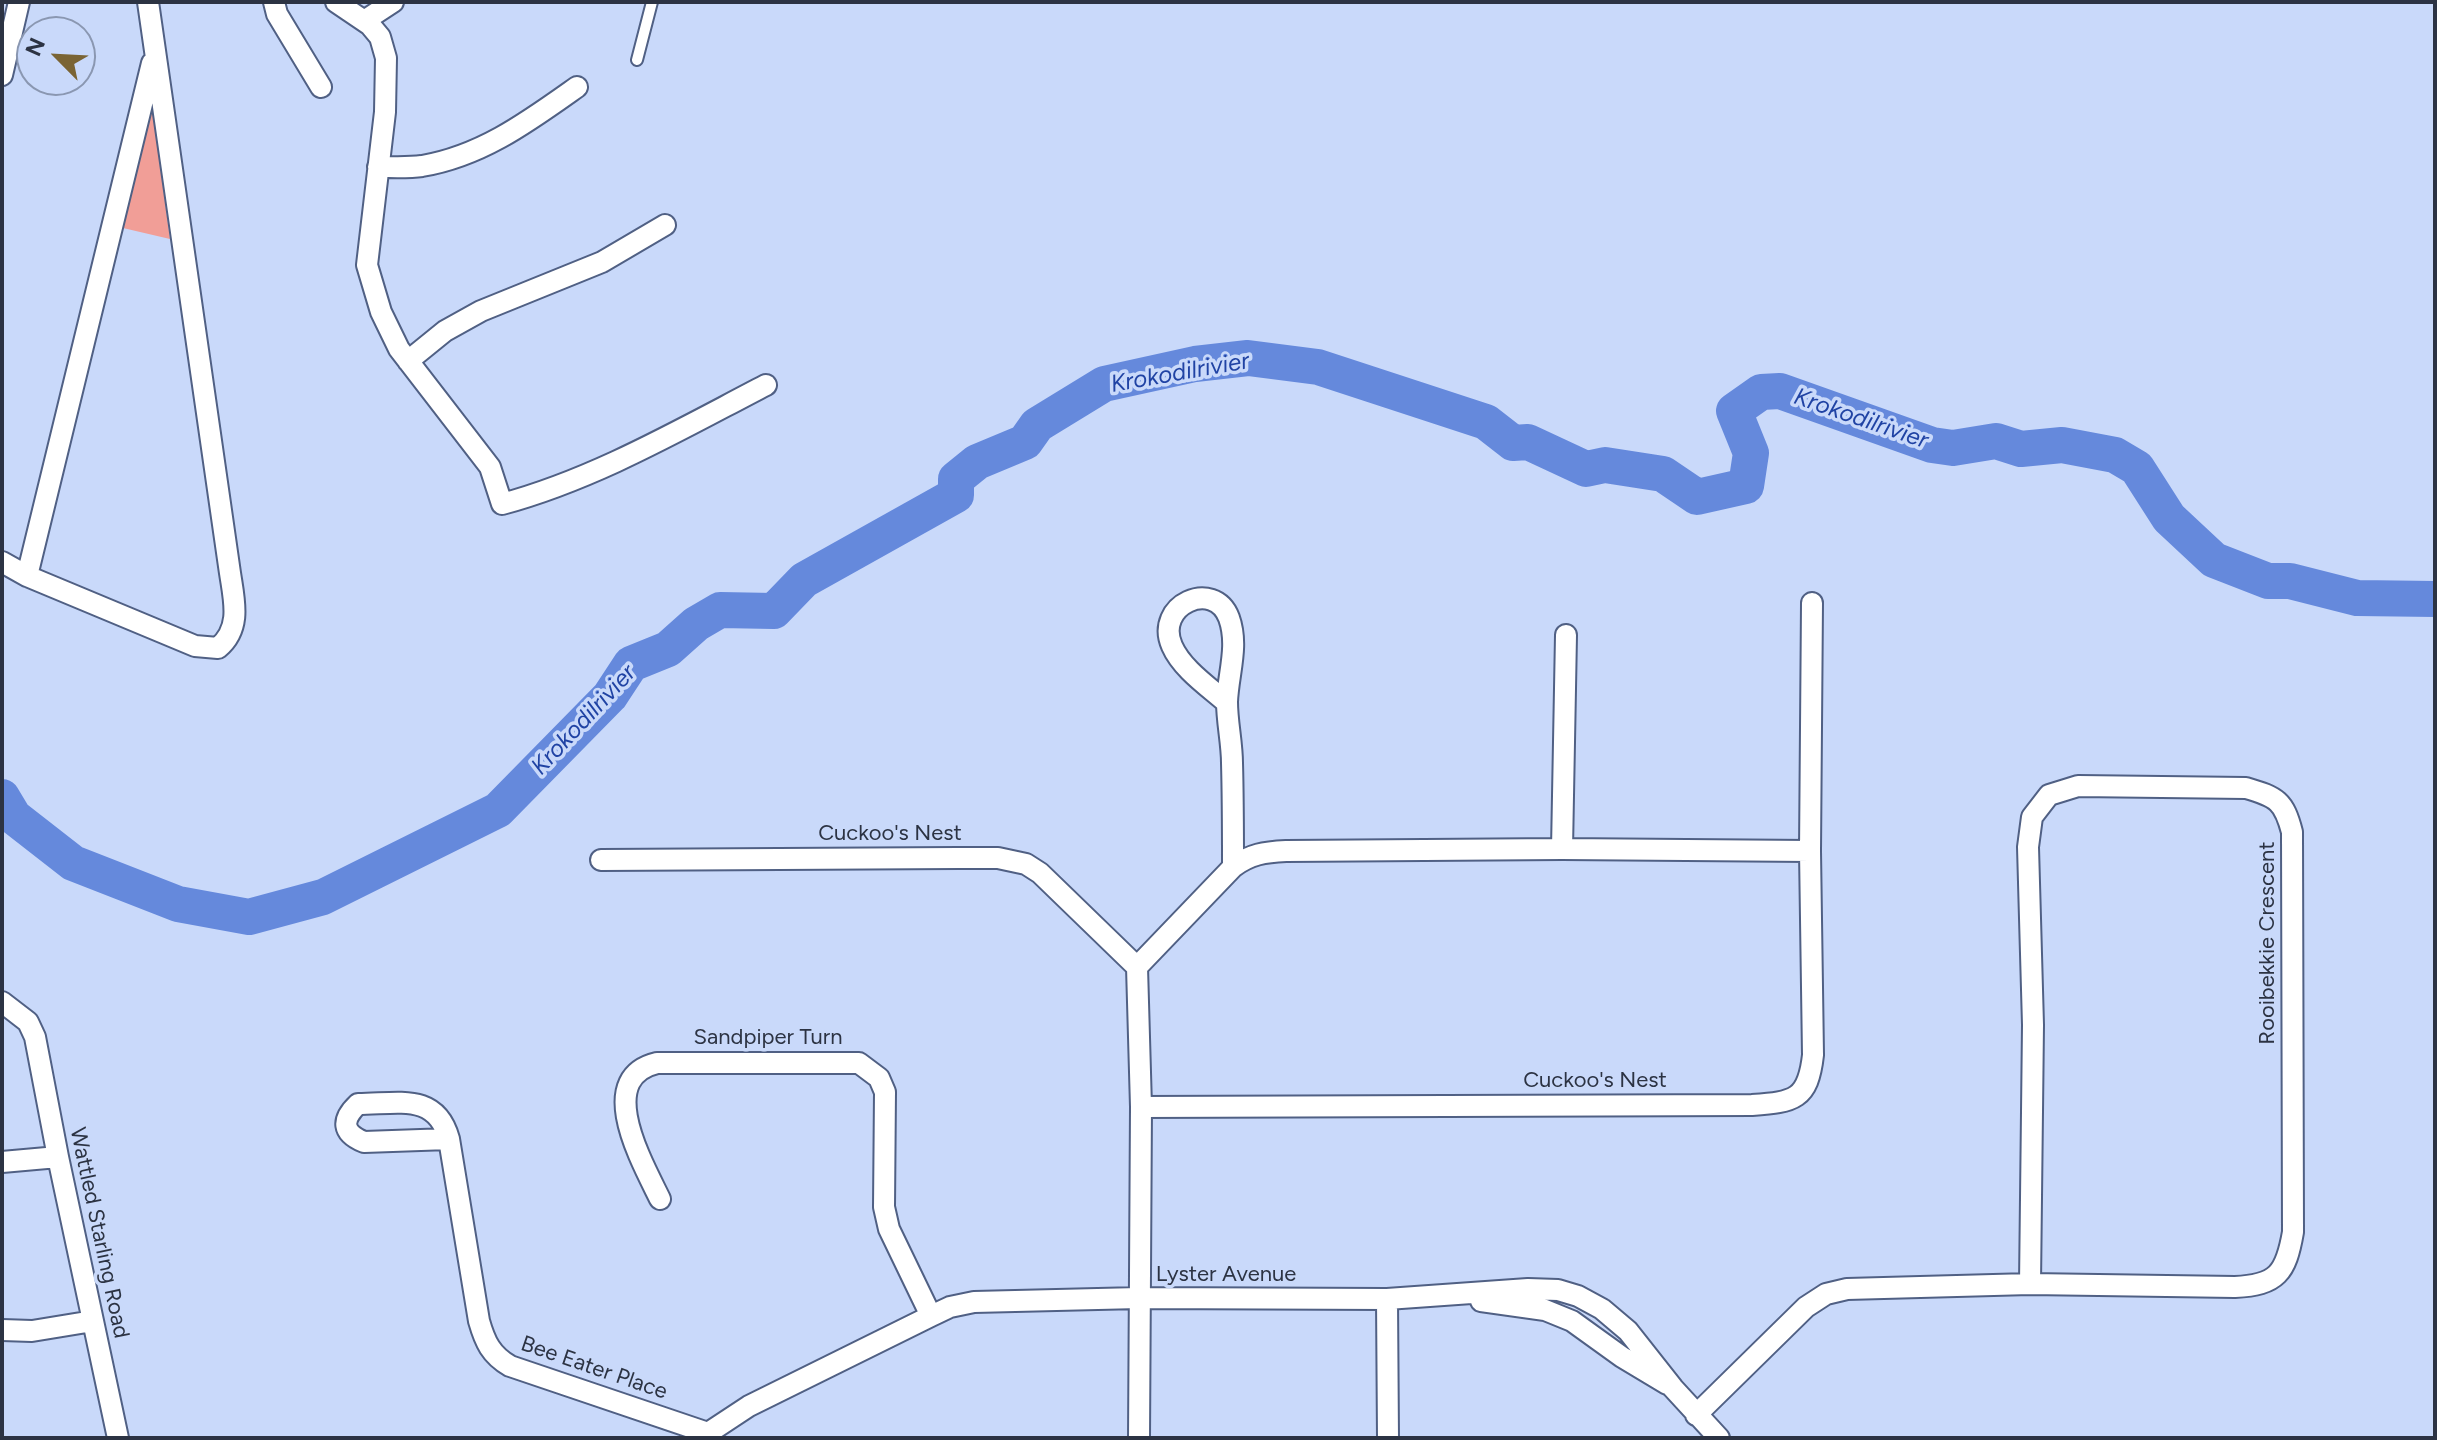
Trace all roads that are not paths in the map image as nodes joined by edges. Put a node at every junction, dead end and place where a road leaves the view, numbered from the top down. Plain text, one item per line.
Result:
1 (19, 2) edge
2 (148, 2) edge
3 (274, 2) edge
4 (336, 2) edge
5 (393, 2) edge
6 (652, 2) edge
7 (364, 21) junction
8 (155, 52) junction
9 (637, 60) dead end
10 (2, 75) edge
11 (321, 87) dead end
12 (577, 87) dead end
13 (378, 167) junction
14 (665, 225) dead end
15 (408, 361) junction
16 (766, 385) dead end
17 (2, 562) edge
18 (27, 576) junction
19 (1812, 603) dead end
20 (1566, 635) dead end
21 (1227, 703) junction
22 (1562, 849) junction
23 (1810, 851) junction
24 (601, 860) dead end
25 (1233, 867) junction
26 (1137, 967) junction
27 (2, 1002) edge
28 (1141, 1107) junction
29 (449, 1139) dead end
30 (58, 1157) junction
31 (2, 1162) edge
32 (660, 1199) dead end
33 (2030, 1284) junction
34 (1139, 1298) junction
35 (1387, 1299) junction
36 (931, 1316) junction
37 (93, 1321) junction
38 (2, 1330) edge
39 (1696, 1415) junction
40 (707, 1435) edge
41 (118, 1438) edge
42 (1139, 1438) edge
43 (1388, 1438) edge
44 (1719, 1438) edge

1 - 10 street
2 - 8 street
3 - 11 street
4 - 7 street
5 - 7 street
6 - 9 lane
7 - 13 street
8 - 18 street
8 - 18 street
12 - 13 street
13 - 15 street
14 - 15 street
15 - 16 street
17 - 18 street
19 - 23 street, Cuckoo's Nest
20 - 22 street
21 - 21 street
21 - 25 street
22 - 23 street
22 - 25 street
23 - 28 street, Cuckoo's Nest
24 - 26 street, Cuckoo's Nest
25 - 26 street
26 - 28 street
27 - 30 street, Wattled Starling Road
28 - 34 street
29 - 40 street, Bee Eater Place
30 - 31 street
30 - 37 street, Wattled Starling Road
32 - 36 street, Sandpiper Turn
33 - 33 street, Rooibekkie Crescent
33 - 39 street, Rooibekkie Crescent
34 - 35 street, Lyster Avenue
34 - 36 street, Lyster Avenue
34 - 42 street
35 - 39 street, Lyster Avenue
35 - 43 street
36 - 40 street, Lyster Avenue
37 - 38 street
37 - 41 street, Wattled Starling Road
39 - 44 street, Lyster Avenue

